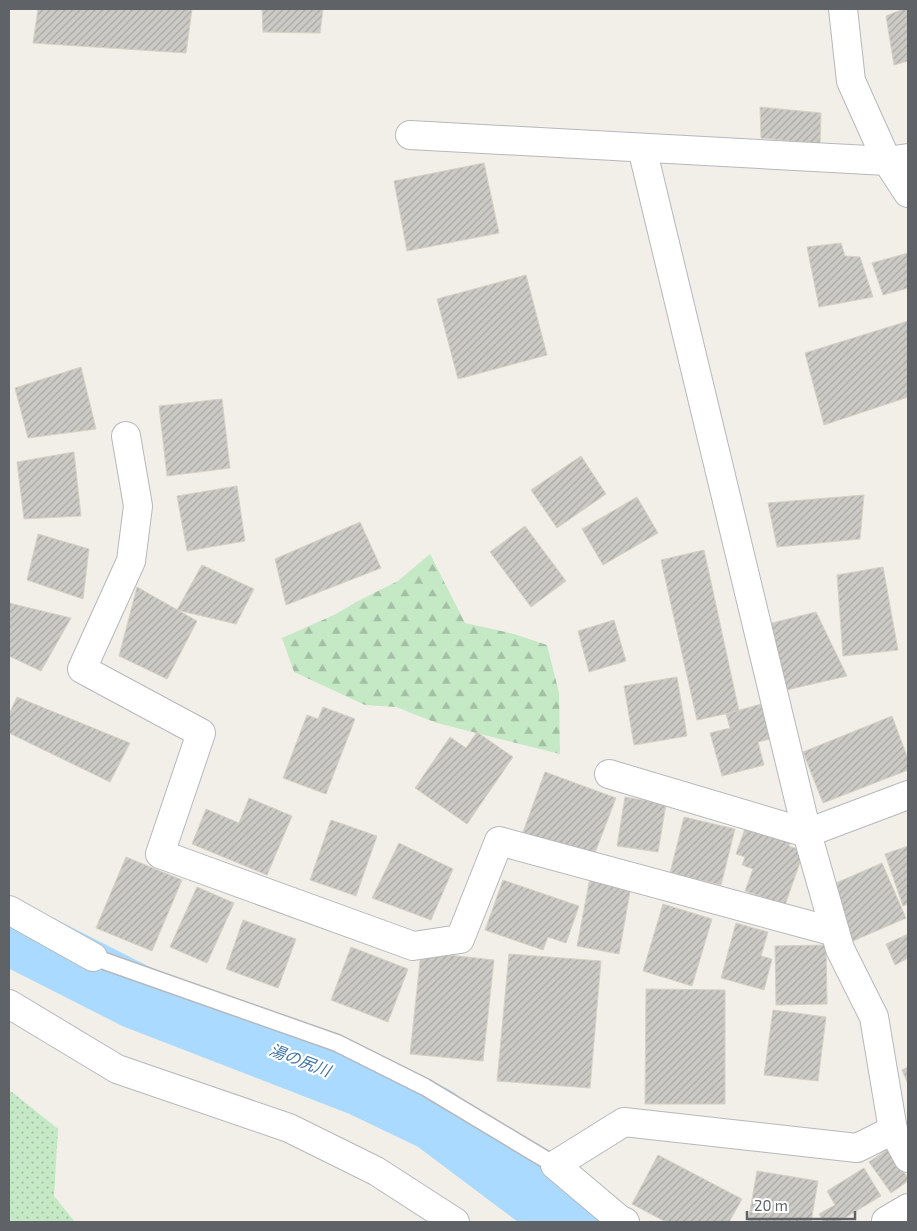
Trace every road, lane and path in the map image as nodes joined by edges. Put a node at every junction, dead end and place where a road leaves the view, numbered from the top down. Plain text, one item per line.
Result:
1 (842, 9) edge
2 (410, 135) dead end
3 (642, 148) junction
4 (897, 160) edge
5 (908, 193) edge
6 (126, 436) dead end
7 (609, 774) dead end
8 (908, 795) edge
9 (807, 833) junction
10 (9, 910) edge
11 (835, 932) junction
12 (92, 957) joint
13 (9, 1004) edge
14 (893, 1130) junction
15 (908, 1158) edge
16 (555, 1165) junction
17 (455, 1222) edge
18 (625, 1222) edge

1 - 4 street
2 - 3 street
3 - 4 street
3 - 9 street
4 - 5 street
6 - 11 street
7 - 9 street
8 - 9 street
9 - 11 street
10 - 12 street
11 - 14 street
12 - 16 lane
13 - 17 street
14 - 15 street
14 - 16 street
16 - 18 street

